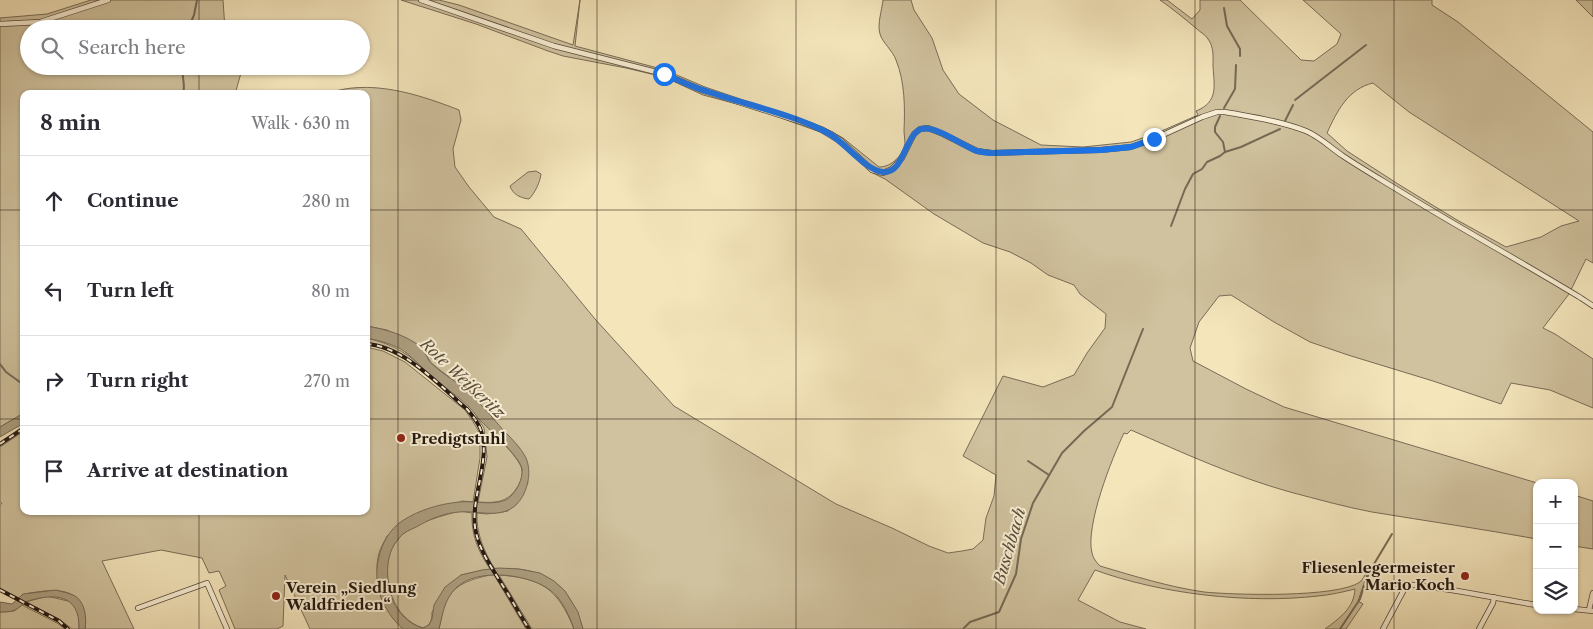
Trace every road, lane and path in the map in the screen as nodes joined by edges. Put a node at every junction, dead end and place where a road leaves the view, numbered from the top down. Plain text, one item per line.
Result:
1 (108, 0) edge
2 (421, 0) edge
3 (46, 20) edge
4 (20, 23) edge
5 (0, 24) edge
6 (1593, 306) edge
7 (1407, 584) junction
8 (1378, 585) dead end
9 (1593, 593) edge
10 (1494, 597) junction
11 (1533, 604) edge
12 (138, 608) dead end
13 (1578, 609) edge
14 (1591, 610) edge
15 (227, 629) edge
16 (1383, 629) edge
17 (1479, 629) edge

1 - 3 street
2 - 6 street
4 - 5 street
7 - 8 street
7 - 10 street
7 - 16 street
9 - 14 street
10 - 11 street
10 - 17 street
12 - 15 street
13 - 14 street

